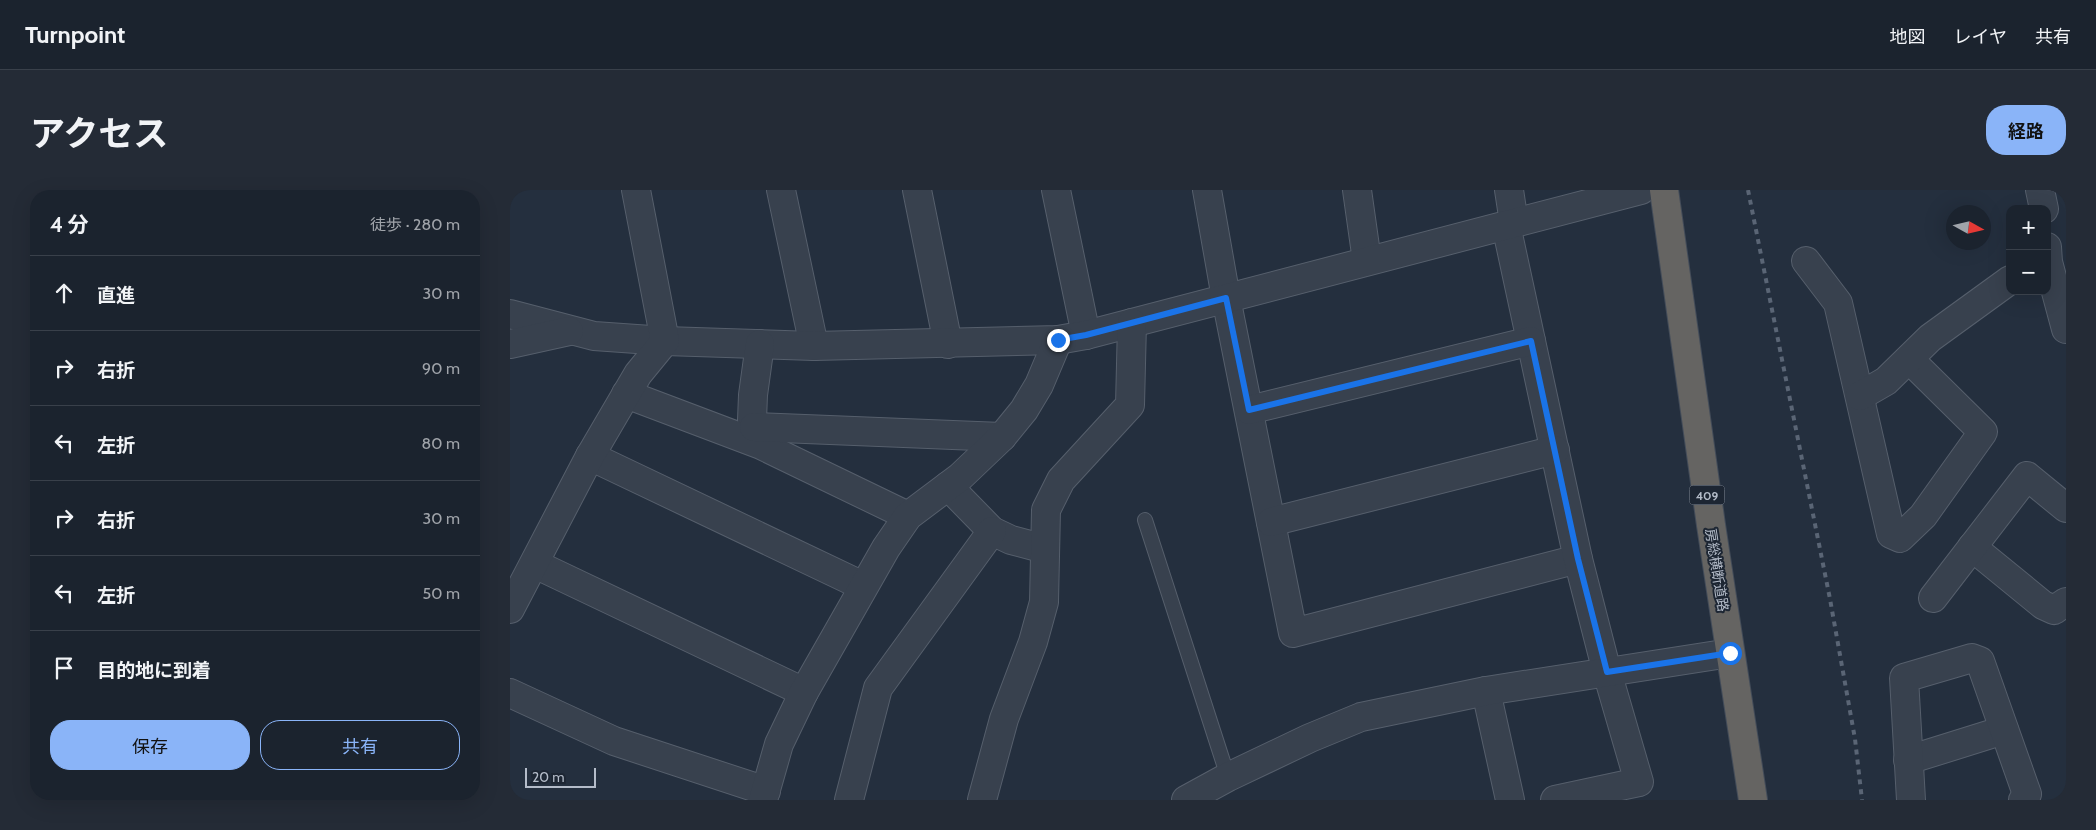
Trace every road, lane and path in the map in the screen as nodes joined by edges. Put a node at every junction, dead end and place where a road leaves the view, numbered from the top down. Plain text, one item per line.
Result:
1 (636, 190) edge
2 (781, 190) edge
3 (917, 190) edge
4 (1056, 190) edge
5 (1208, 190) edge
6 (1357, 190) edge
7 (1509, 190) edge
8 (1641, 190) edge
9 (1664, 190) edge
10 (2040, 190) edge
11 (2043, 205) edge
12 (1510, 224) junction
13 (1367, 261) junction
14 (1806, 261) dead end
15 (2051, 268) edge
16 (2006, 283) edge
17 (1226, 298) junction
18 (510, 314) edge
19 (2064, 314) edge
20 (1132, 323) junction
21 (572, 330) junction
22 (1086, 335) junction
23 (1058, 340) junction
24 (1531, 341) junction
25 (665, 342) junction
26 (510, 344) edge
27 (760, 344) junction
28 (948, 344) junction
29 (814, 346) junction
30 (1909, 359) junction
31 (626, 394) junction
32 (1860, 396) junction
33 (1249, 410) junction
34 (758, 436) junction
35 (1002, 437) junction
36 (1555, 450) junction
37 (590, 456) junction
38 (948, 486) junction
39 (2066, 508) edge
40 (908, 516) junction
41 (1145, 520) dead end
42 (1271, 522) junction
43 (992, 530) junction
44 (1972, 547) junction
45 (1045, 549) junction
46 (1578, 559) junction
47 (535, 564) junction
48 (864, 586) junction
49 (1933, 598) dead end
50 (2066, 602) edge
51 (510, 609) edge
52 (1730, 653) junction
53 (1607, 672) junction
54 (1486, 691) junction
55 (804, 692) junction
56 (510, 694) edge
57 (2004, 730) junction
58 (1908, 760) junction
59 (1228, 777) junction
60 (765, 795) edge
61 (849, 800) edge
62 (982, 800) edge
63 (1186, 800) edge
64 (1510, 800) edge
65 (1555, 800) edge
66 (1753, 800) edge
67 (1910, 800) edge
68 (2023, 800) edge

1 - 25 street
2 - 29 street
3 - 28 street
4 - 22 street
5 - 17 street
6 - 13 street
7 - 12 street
8 - 12 street
9 - 52 highway, 房総横断道路 / 409
10 - 11 street
12 - 13 street
12 - 24 street
13 - 17 street
14 - 32 street
15 - 19 street
16 - 30 street
17 - 20 street
17 - 33 street
18 - 21 street
20 - 22 street
20 - 45 street
21 - 25 street
21 - 26 street
22 - 23 street
23 - 28 street
23 - 35 street
24 - 33 street
24 - 36 street
25 - 27 street
25 - 31 street
27 - 29 street
27 - 34 street
28 - 29 street
30 - 32 street
30 - 32 street
31 - 34 street
31 - 37 street
33 - 42 street
34 - 35 street
34 - 40 street
35 - 38 street
36 - 42 street
36 - 46 street
37 - 47 street
37 - 48 street
38 - 40 street
38 - 43 street
39 - 44 street
40 - 48 street
41 - 59 lane
42 - 46 street
43 - 45 street
43 - 61 street
44 - 49 street
44 - 50 street
45 - 62 street
46 - 53 street
47 - 51 street
47 - 55 street
48 - 55 street
52 - 53 street
52 - 66 highway, 房総横断道路 / 409
53 - 54 street
53 - 65 street
54 - 59 street
54 - 64 street
55 - 60 street
56 - 60 street
57 - 58 street
57 - 58 street
57 - 68 street
58 - 67 street
59 - 63 street

